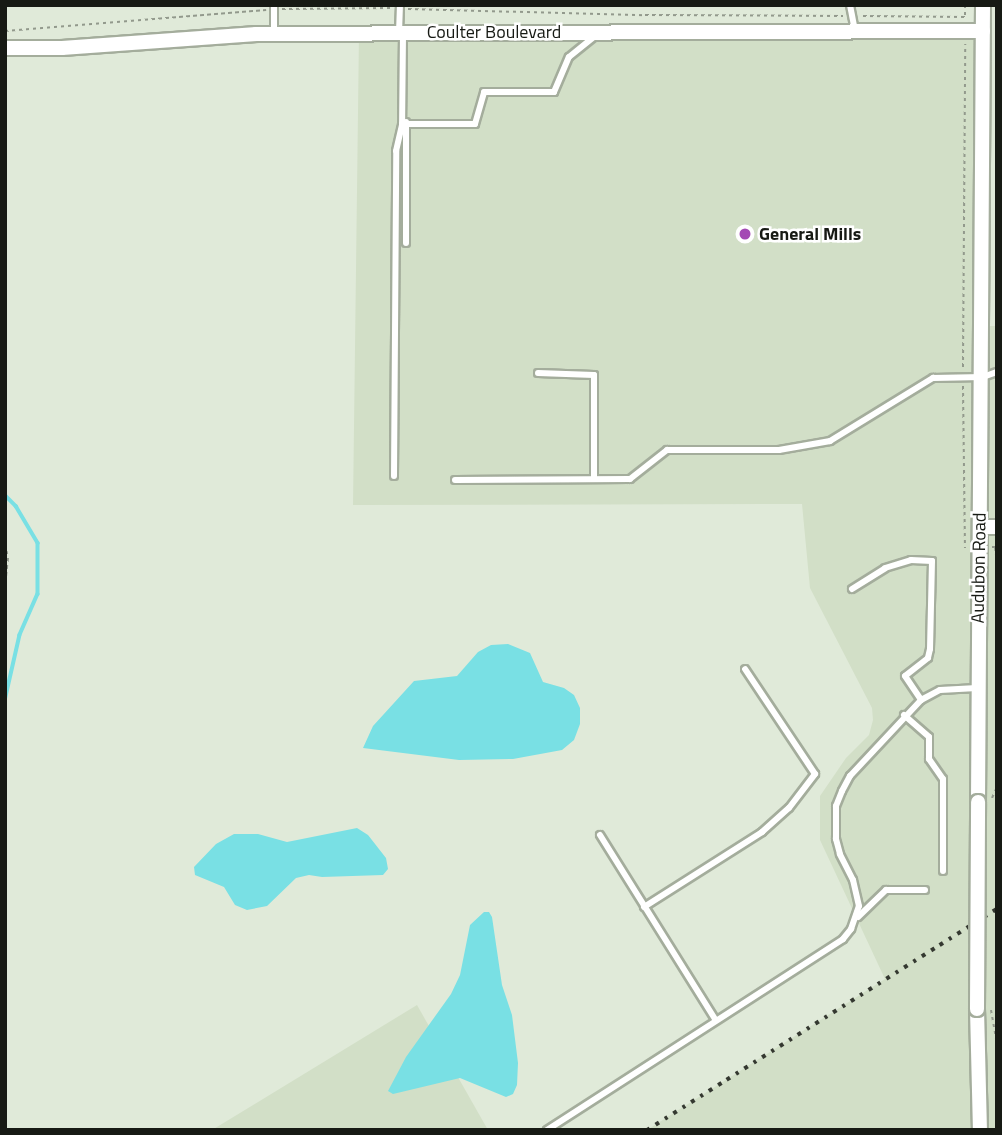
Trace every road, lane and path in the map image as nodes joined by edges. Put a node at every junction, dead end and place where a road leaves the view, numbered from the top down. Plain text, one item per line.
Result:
1 (850, 5) edge
2 (965, 5) edge
3 (983, 5) edge
4 (274, 7) edge
5 (400, 7) edge
6 (853, 23) junction
7 (965, 24) junction
8 (5, 31) edge
9 (983, 31) junction
10 (600, 32) junction
11 (403, 33) junction
12 (274, 34) junction
13 (5, 48) edge
14 (404, 124) junction
15 (406, 243) dead end
16 (538, 373) dead end
17 (990, 375) edge
18 (963, 376) junction
19 (394, 476) dead end
20 (455, 480) dead end
21 (594, 480) junction
22 (980, 527) junction
23 (997, 527) edge
24 (5, 544) edge
25 (980, 548) junction
26 (997, 564) edge
27 (5, 588) edge
28 (852, 589) dead end
29 (745, 668) dead end
30 (977, 688) junction
31 (921, 700) junction
32 (904, 715) junction
33 (997, 787) edge
34 (984, 802) junction
35 (600, 835) dead end
36 (943, 871) dead end
37 (925, 890) dead end
38 (644, 907) junction
39 (857, 918) junction
40 (983, 1005) junction
41 (715, 1019) junction
42 (997, 1043) edge
43 (547, 1130) edge
44 (980, 1130) edge

1 - 6 lane
2 - 7 path
3 - 9 street, Audubon Road
4 - 5 path
4 - 8 path
4 - 12 lane
5 - 6 path
5 - 11 lane
6 - 7 street, Coulter Boulevard
6 - 7 path
6 - 10 street, Coulter Boulevard
7 - 9 street, Coulter Boulevard
7 - 18 path
9 - 17 street, Audubon Road
10 - 11 street, Coulter Boulevard
10 - 14 lane
11 - 12 street, Coulter Boulevard
11 - 14 lane
12 - 13 street, Coulter Boulevard
14 - 15 lane
14 - 19 lane
16 - 21 lane
17 - 18 lane
17 - 22 street, Audubon Road
18 - 21 lane
18 - 25 path
20 - 21 lane
22 - 23 street
22 - 25 street, Audubon Road
24 - 27 path
25 - 26 path
25 - 30 street, Audubon Road
28 - 31 lane
29 - 38 lane
30 - 31 lane
30 - 34 street, Audubon Road
31 - 32 lane
32 - 36 lane
32 - 39 lane
33 - 34 path
34 - 40 street, Audubon Road, bridge
35 - 38 lane
37 - 39 lane
38 - 41 lane
39 - 41 lane
40 - 42 path
40 - 44 street, Audubon Road
41 - 43 lane

